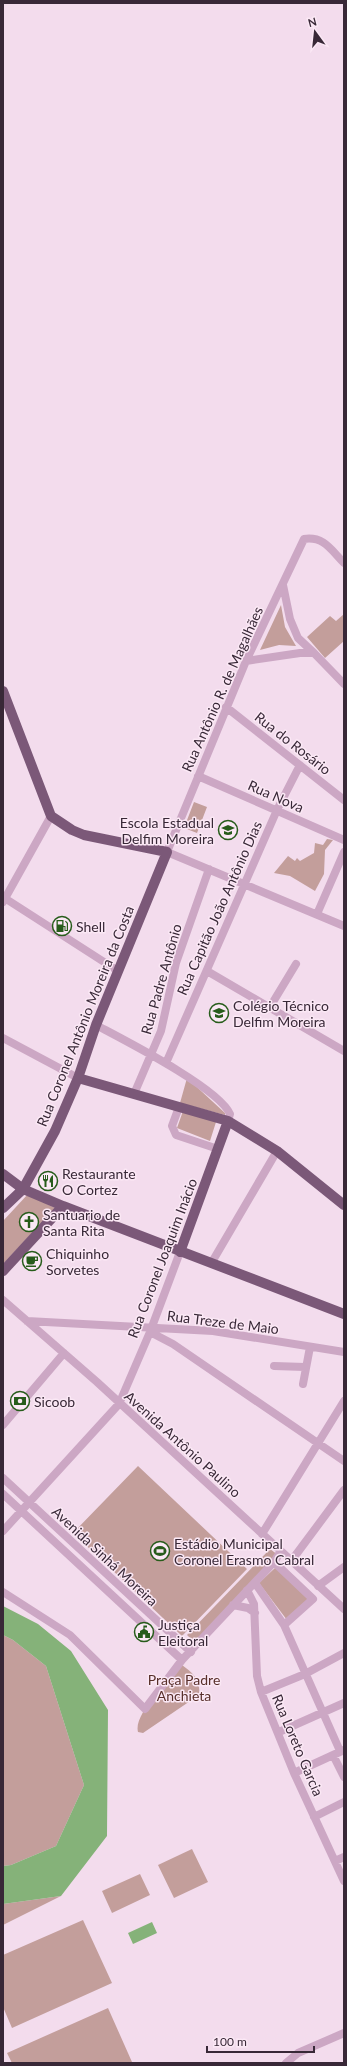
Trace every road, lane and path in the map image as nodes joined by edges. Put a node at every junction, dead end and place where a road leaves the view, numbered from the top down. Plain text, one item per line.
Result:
1 (344, 563) edge
2 (283, 585) junction
3 (314, 653) junction
4 (246, 661) junction
5 (344, 684) edge
6 (3, 694) edge
7 (226, 707) junction
8 (300, 765) junction
9 (198, 776) junction
10 (344, 800) edge
11 (277, 810) junction
12 (51, 816) junction
13 (344, 840) edge
14 (167, 852) junction
15 (344, 852) edge
16 (209, 869) junction
17 (244, 883) junction
18 (4, 899) edge
19 (317, 914) junction
20 (344, 926) edge
21 (296, 964) dead end
22 (118, 971) junction
23 (206, 971) junction
24 (270, 1007) junction
25 (96, 1025) junction
26 (3, 1038) edge
27 (344, 1051) edge
28 (150, 1055) junction
29 (166, 1063) junction
30 (78, 1078) junction
31 (134, 1094) junction
32 (179, 1107) junction
33 (228, 1122) junction
34 (218, 1149) junction
35 (277, 1151) junction
36 (3, 1174) edge
37 (23, 1189) junction
38 (344, 1205) edge
39 (63, 1206) junction
40 (3, 1208) edge
41 (180, 1252) junction
42 (212, 1262) junction
43 (3, 1271) edge
44 (3, 1300) edge
45 (344, 1314) edge
46 (27, 1321) junction
47 (150, 1329) junction
48 (310, 1347) junction
49 (344, 1352) edge
50 (64, 1353) junction
51 (274, 1366) dead end
52 (305, 1367) junction
53 (303, 1384) dead end
54 (344, 1401) edge
55 (118, 1404) junction
56 (3, 1425) edge
57 (318, 1443) junction
58 (344, 1461) edge
59 (3, 1478) edge
60 (344, 1490) edge
61 (3, 1494) edge
62 (28, 1502) junction
63 (20, 1510) junction
64 (3, 1531) edge
65 (262, 1534) junction
66 (70, 1541) junction
67 (62, 1550) junction
68 (281, 1551) junction
69 (292, 1560) junction
70 (274, 1562) junction
71 (344, 1567) edge
72 (254, 1583) junction
73 (318, 1586) junction
74 (247, 1590) junction
75 (3, 1592) edge
76 (233, 1605) junction
77 (344, 1609) edge
78 (255, 1613) junction
79 (284, 1625) junction
80 (191, 1652) junction
81 (344, 1653) edge
82 (182, 1660) junction
83 (305, 1674) junction
84 (261, 1692) junction
85 (344, 1703) edge
86 (322, 1713) junction
87 (279, 1732) junction
88 (339, 1752) edge
89 (294, 1773) junction
90 (344, 1777) edge
91 (344, 1802) edge
92 (314, 1817) junction
93 (344, 1857) edge
94 (335, 1862) junction
95 (344, 1881) edge
96 (344, 2033) edge
97 (286, 2063) edge

1 - 2 street, Rua Antônio R. de Magalhães
2 - 3 street
2 - 4 street, Rua Antônio R. de Magalhães
3 - 4 street
3 - 5 street
4 - 7 street, Rua Antônio R. de Magalhães
6 - 12 main road
7 - 8 street, Rua do Rosário
7 - 9 street, Rua Antônio R. de Magalhães
8 - 10 street, Rua do Rosário
8 - 11 street, Rua Capitão João Antônio Dias
9 - 11 street, Rua Nova
9 - 14 street, Rua Antônio R. de Magalhães
11 - 13 street, Rua Nova
11 - 17 street, Rua Capitão João Antônio Dias
12 - 14 main road
12 - 18 street
14 - 16 street
14 - 22 main road, Rua Coronel Antônio Moreira da Costa
15 - 19 street
16 - 17 street
16 - 28 street, Rua Padre Antônio
17 - 19 street
17 - 23 street, Rua Capitão João Antônio Dias
18 - 22 street
19 - 20 street
21 - 24 street
22 - 25 main road, Rua Coronel Antônio Moreira da Costa
23 - 24 street
23 - 29 street, Rua Capitão João Antônio Dias
24 - 27 street
25 - 28 street
25 - 30 main road, Rua Coronel Antônio Moreira da Costa
26 - 30 street
28 - 29 street
28 - 31 street, Rua Padre Antônio
29 - 33 street
30 - 31 main road
30 - 37 main road, Rua Coronel Antônio Moreira da Costa
31 - 32 main road
32 - 33 main road
32 - 34 street
33 - 34 main road, Rua Coronel Joaquim Inácio
33 - 35 main road
34 - 41 main road, Rua Coronel Joaquim Inácio
35 - 38 main road
35 - 42 street
36 - 37 main road
37 - 39 main road
37 - 40 main road, Rua Coronel Antônio Moreira da Costa
39 - 41 main road
39 - 43 main road
41 - 42 main road
41 - 47 street, Rua Coronel Joaquim Inácio
42 - 45 main road
44 - 46 street, Avenida Antônio Paulino
46 - 47 street, Rua Treze de Maio
46 - 50 street, Avenida Antônio Paulino
47 - 48 street, Rua Treze de Maio
47 - 55 street, Rua Coronel Joaquim Inácio
47 - 57 street
48 - 49 street, Rua Treze de Maio
48 - 52 street
50 - 55 street, Avenida Antônio Paulino
50 - 56 street
51 - 52 street
52 - 53 street
54 - 57 street
55 - 62 street, Rua Coronel Joaquim Inácio
55 - 65 street, Avenida Antônio Paulino
57 - 58 street
57 - 65 street
59 - 62 street, Avenida Sinhá Moreira
60 - 69 street
61 - 63 street, Avenida Sinhá Moreira
62 - 63 street, Rua Coronel Joaquim Inácio
62 - 66 street, Avenida Sinhá Moreira
63 - 64 street, Rua Coronel Joaquim Inácio
63 - 67 street, Avenida Sinhá Moreira
65 - 68 street, Avenida Antônio Paulino
66 - 67 street
66 - 80 street, Avenida Sinhá Moreira
67 - 82 street, Avenida Sinhá Moreira
68 - 69 street, Avenida Antônio Paulino
68 - 70 street
69 - 73 street, Avenida Antônio Paulino
70 - 72 street
70 - 79 street
71 - 73 street
72 - 74 street
72 - 79 street
73 - 77 street, Avenida Antônio Paulino
74 - 76 street
74 - 78 street, Rua Loreto Garcia
75 - 82 street
76 - 78 street
76 - 80 street
78 - 84 street, Rua Loreto Garcia
79 - 83 street
80 - 82 street
81 - 83 street
83 - 84 street
83 - 86 street
84 - 87 street, Rua Loreto Garcia
85 - 86 street
86 - 87 street
86 - 88 street
87 - 89 street, Rua Loreto Garcia
88 - 89 street
88 - 90 street
89 - 92 street, Rua Loreto Garcia
91 - 92 street
92 - 94 street, Rua Loreto Garcia
93 - 94 street
94 - 95 street, Rua Loreto Garcia
96 - 97 street

